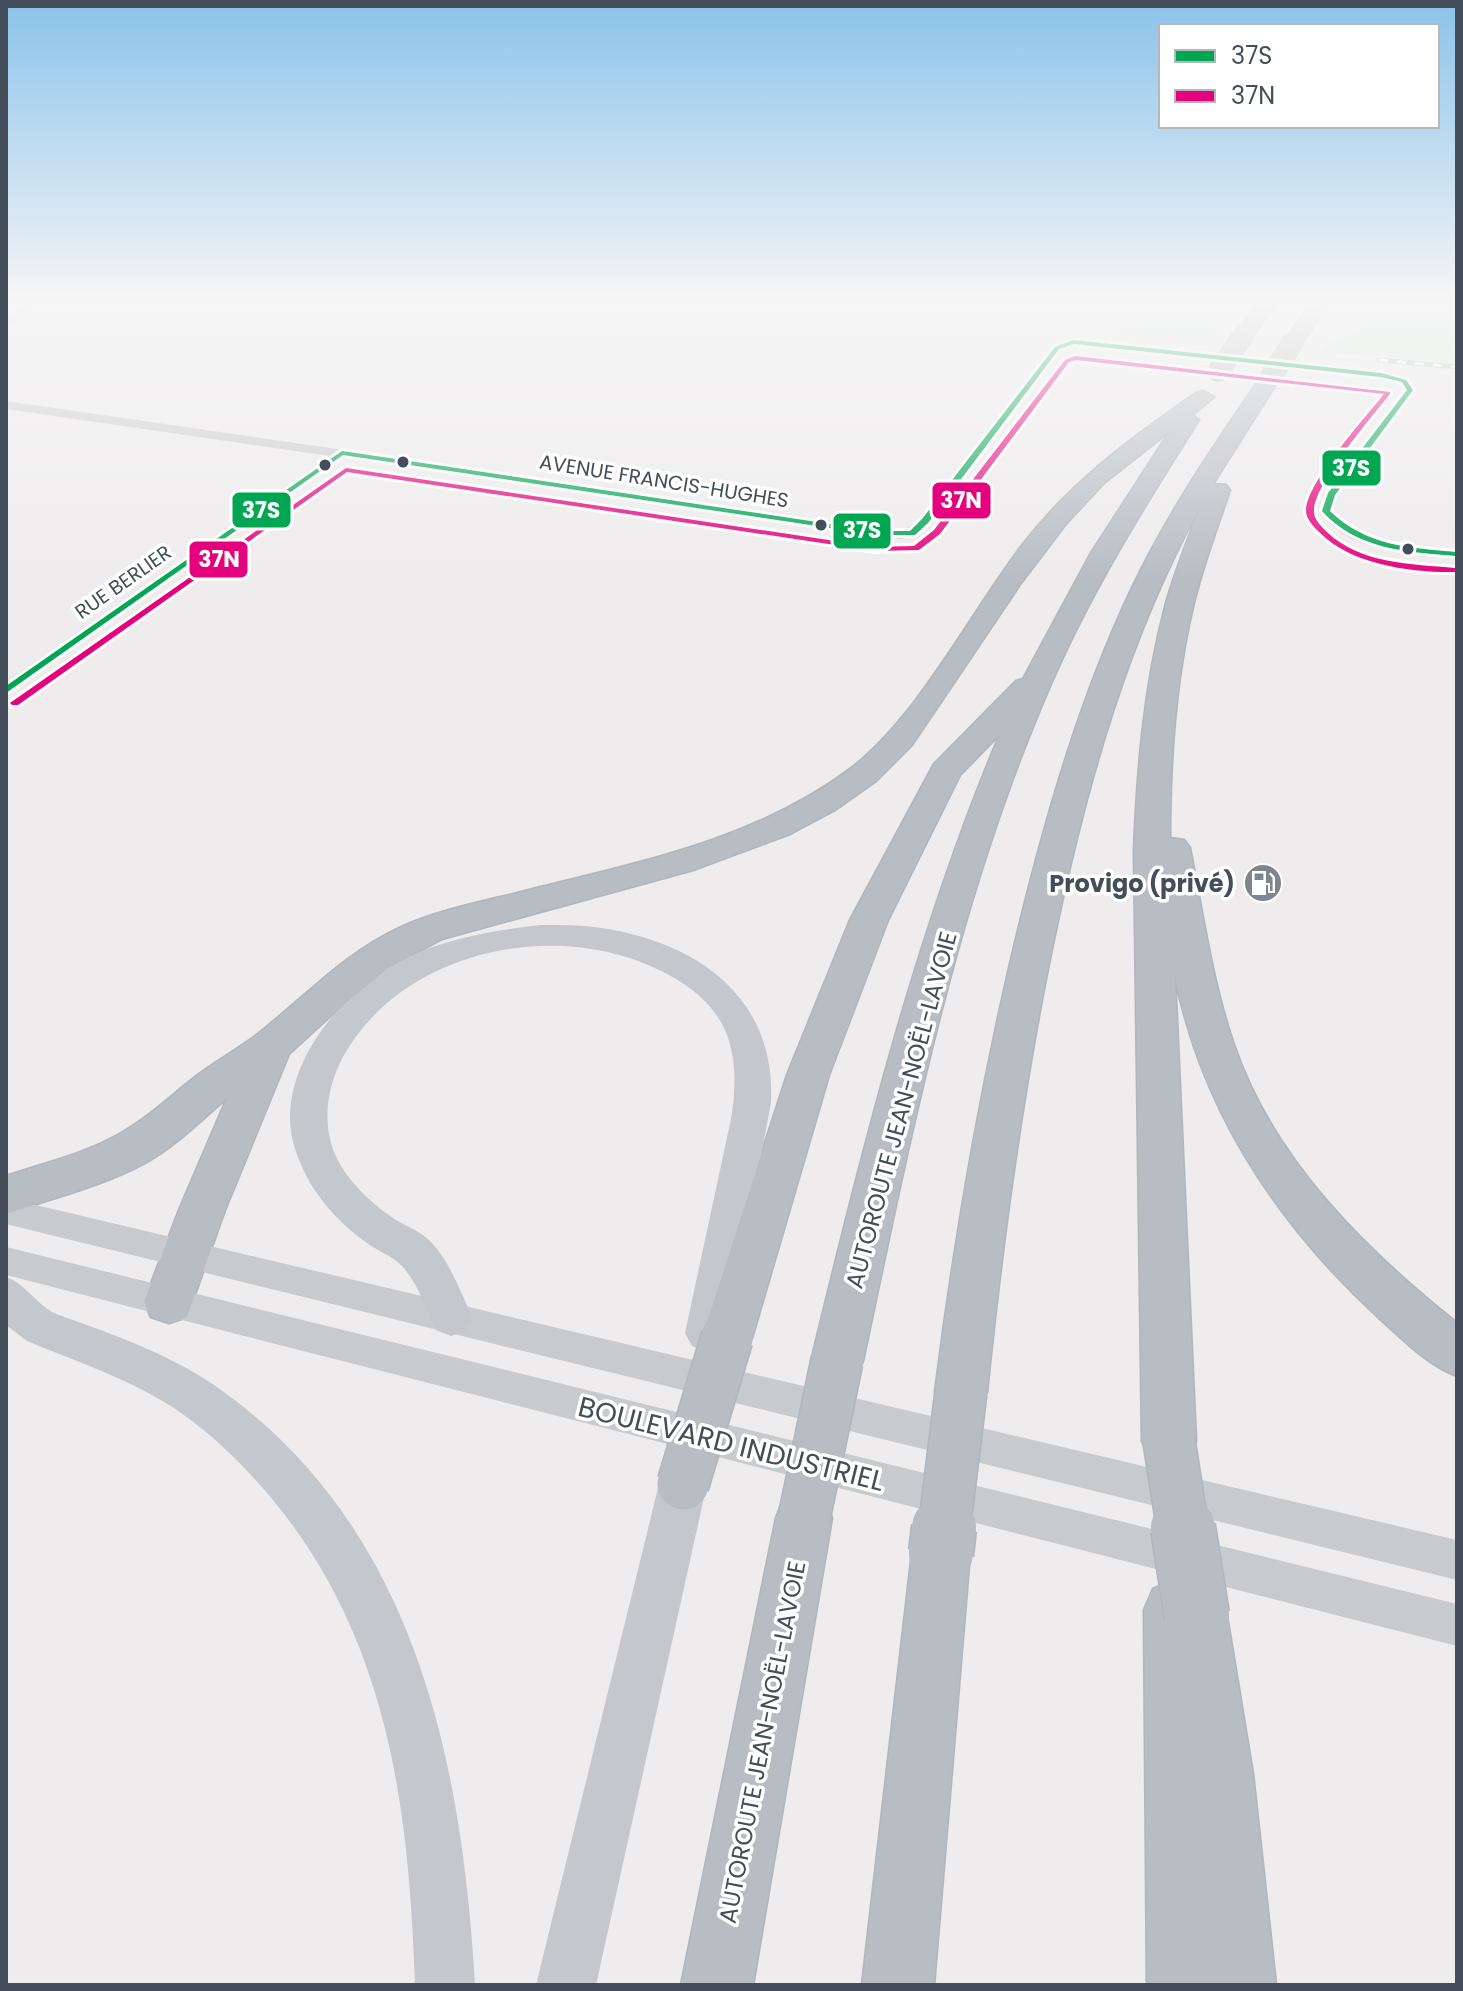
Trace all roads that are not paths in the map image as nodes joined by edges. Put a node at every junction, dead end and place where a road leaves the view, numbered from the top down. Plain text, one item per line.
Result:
1 (1021, 396) edge
2 (1195, 396) edge
3 (1202, 396) edge
4 (1258, 396) edge
5 (1406, 396) edge
6 (6, 405) edge
7 (1243, 418) junction
8 (342, 453) junction
9 (1457, 554) edge
10 (1043, 669) junction
11 (6, 690) edge
12 (1155, 761) junction
13 (271, 1046) junction
14 (6, 1195) edge
15 (6, 1211) edge
16 (187, 1253) junction
17 (6, 1261) edge
18 (6, 1295) edge
19 (169, 1302) junction
20 (451, 1317) junction
21 (717, 1335) junction
22 (1457, 1353) edge
23 (683, 1484) joint
24 (1457, 1560) edge
25 (1185, 1613) junction
26 (1457, 1625) edge
27 (445, 1985) edge
28 (566, 1985) edge
29 (717, 1985) edge
30 (898, 1985) edge
31 (1183, 1985) edge
32 (1240, 1985) edge

1 - 8 street, AVENUE FRANCIS-HUGHES
2 - 13 highway
3 - 10 highway, AUTOROUTE JEAN-NOËL-LAVOIE
4 - 7 highway, bridge
5 - 9 street, AVENUE FRANCIS-HUGHES
6 - 8 street, AVENUE FRANCIS-HUGHES
7 - 12 highway
7 - 30 highway, bridge
8 - 11 street, RUE BERLIER
10 - 21 highway
10 - 29 highway, AUTOROUTE JEAN-NOËL-LAVOIE, bridge
12 - 22 highway
12 - 25 highway, bridge
13 - 14 highway
13 - 16 highway
15 - 16 street
16 - 19 highway
16 - 20 street
17 - 19 street, BOULEVARD INDUSTRIEL
18 - 27 main road
19 - 26 street, BOULEVARD INDUSTRIEL
20 - 21 main road
20 - 24 street
21 - 23 highway, bridge
23 - 28 main road
25 - 31 highway
25 - 32 highway

